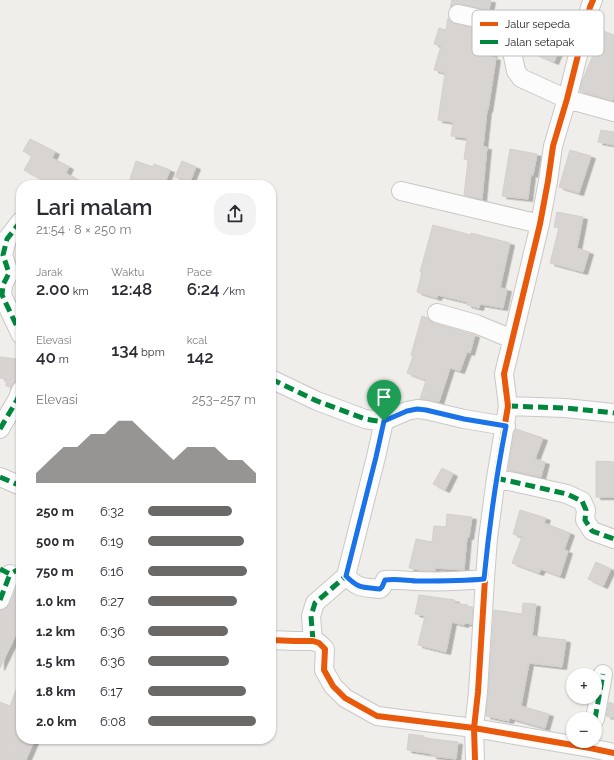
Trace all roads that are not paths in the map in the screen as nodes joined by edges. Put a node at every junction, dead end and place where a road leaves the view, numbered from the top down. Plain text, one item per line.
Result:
1 (593, 0) edge
2 (590, 10) edge
3 (458, 14) dead end
4 (472, 17) edge
5 (513, 56) edge
6 (578, 56) edge
7 (567, 99) junction
8 (614, 112) edge
9 (401, 191) dead end
10 (540, 224) junction
11 (16, 227) edge
12 (437, 313) dead end
13 (16, 324) edge
14 (512, 339) junction
15 (276, 381) edge
16 (16, 402) edge
17 (508, 406) junction
18 (614, 413) edge
19 (384, 421) junction
20 (506, 426) junction
21 (0, 429) edge
22 (0, 477) edge
23 (496, 478) junction
24 (16, 484) edge
25 (614, 539) edge
26 (10, 570) edge
27 (346, 576) junction
28 (484, 579) junction
29 (0, 600) edge
30 (276, 640) edge
31 (313, 641) junction
32 (474, 728) junction
33 (566, 741) edge
34 (601, 748) edge
35 (614, 753) edge
36 (476, 760) edge

1 - 2 street
3 - 4 street
5 - 7 street
6 - 7 street
7 - 8 street
7 - 10 street
9 - 10 street
10 - 14 street
11 - 13 street
12 - 14 street
14 - 17 street
15 - 19 street
16 - 21 street
17 - 18 street
17 - 20 street
19 - 20 street
19 - 27 street
20 - 23 street
22 - 24 street
23 - 25 street
23 - 28 street
26 - 29 street
27 - 28 street
27 - 31 street
28 - 32 street
30 - 31 street
31 - 32 street
32 - 33 street
32 - 36 street
34 - 35 street

